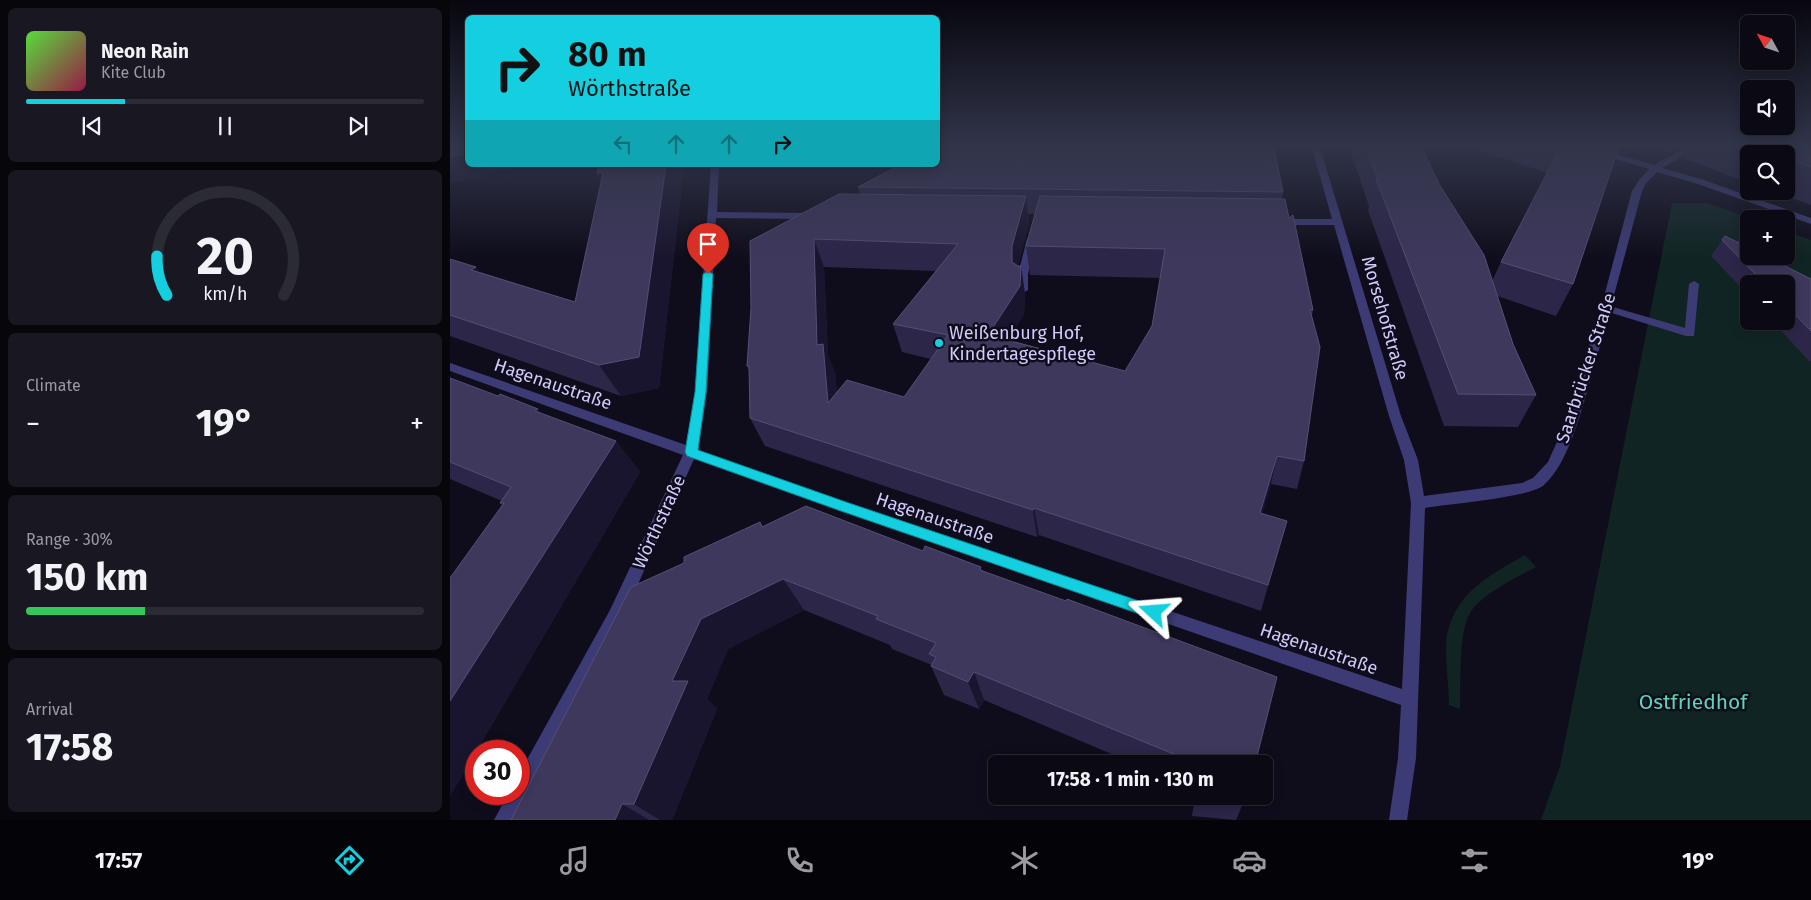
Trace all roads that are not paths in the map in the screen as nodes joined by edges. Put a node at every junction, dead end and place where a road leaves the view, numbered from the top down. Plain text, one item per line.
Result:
1 (713, 182) edge
2 (1327, 182) edge
3 (1641, 182) edge
4 (1702, 182) edge
5 (1775, 208) joint
6 (712, 215) junction
7 (826, 216) edge
8 (1811, 221) edge
9 (1272, 222) edge
10 (1339, 222) junction
11 (1035, 226) edge
12 (1740, 245) edge
13 (1722, 246) edge
14 (1694, 284) dead end
15 (1023, 290) dead end
16 (1606, 308) junction
17 (450, 367) edge
18 (691, 452) junction
19 (1418, 503) junction
20 (1410, 700) junction
21 (530, 771) edge
22 (512, 805) edge
23 (504, 820) edge
24 (1398, 820) edge

1 - 6 street, Wörthstraße
2 - 10 street, Morsehofstraße
3 - 16 street, Saarbrücker Straße
4 - 5 street
5 - 8 street
6 - 7 street
6 - 18 street, Wörthstraße
9 - 10 street
10 - 19 street, Morsehofstraße
11 - 15 street
12 - 13 street
14 - 16 street
16 - 19 street, Saarbrücker Straße
17 - 18 street, Hagenaustraße
18 - 20 street, Hagenaustraße
18 - 21 street, Wörthstraße
19 - 20 street
20 - 24 street
22 - 23 street, Wörthstraße

